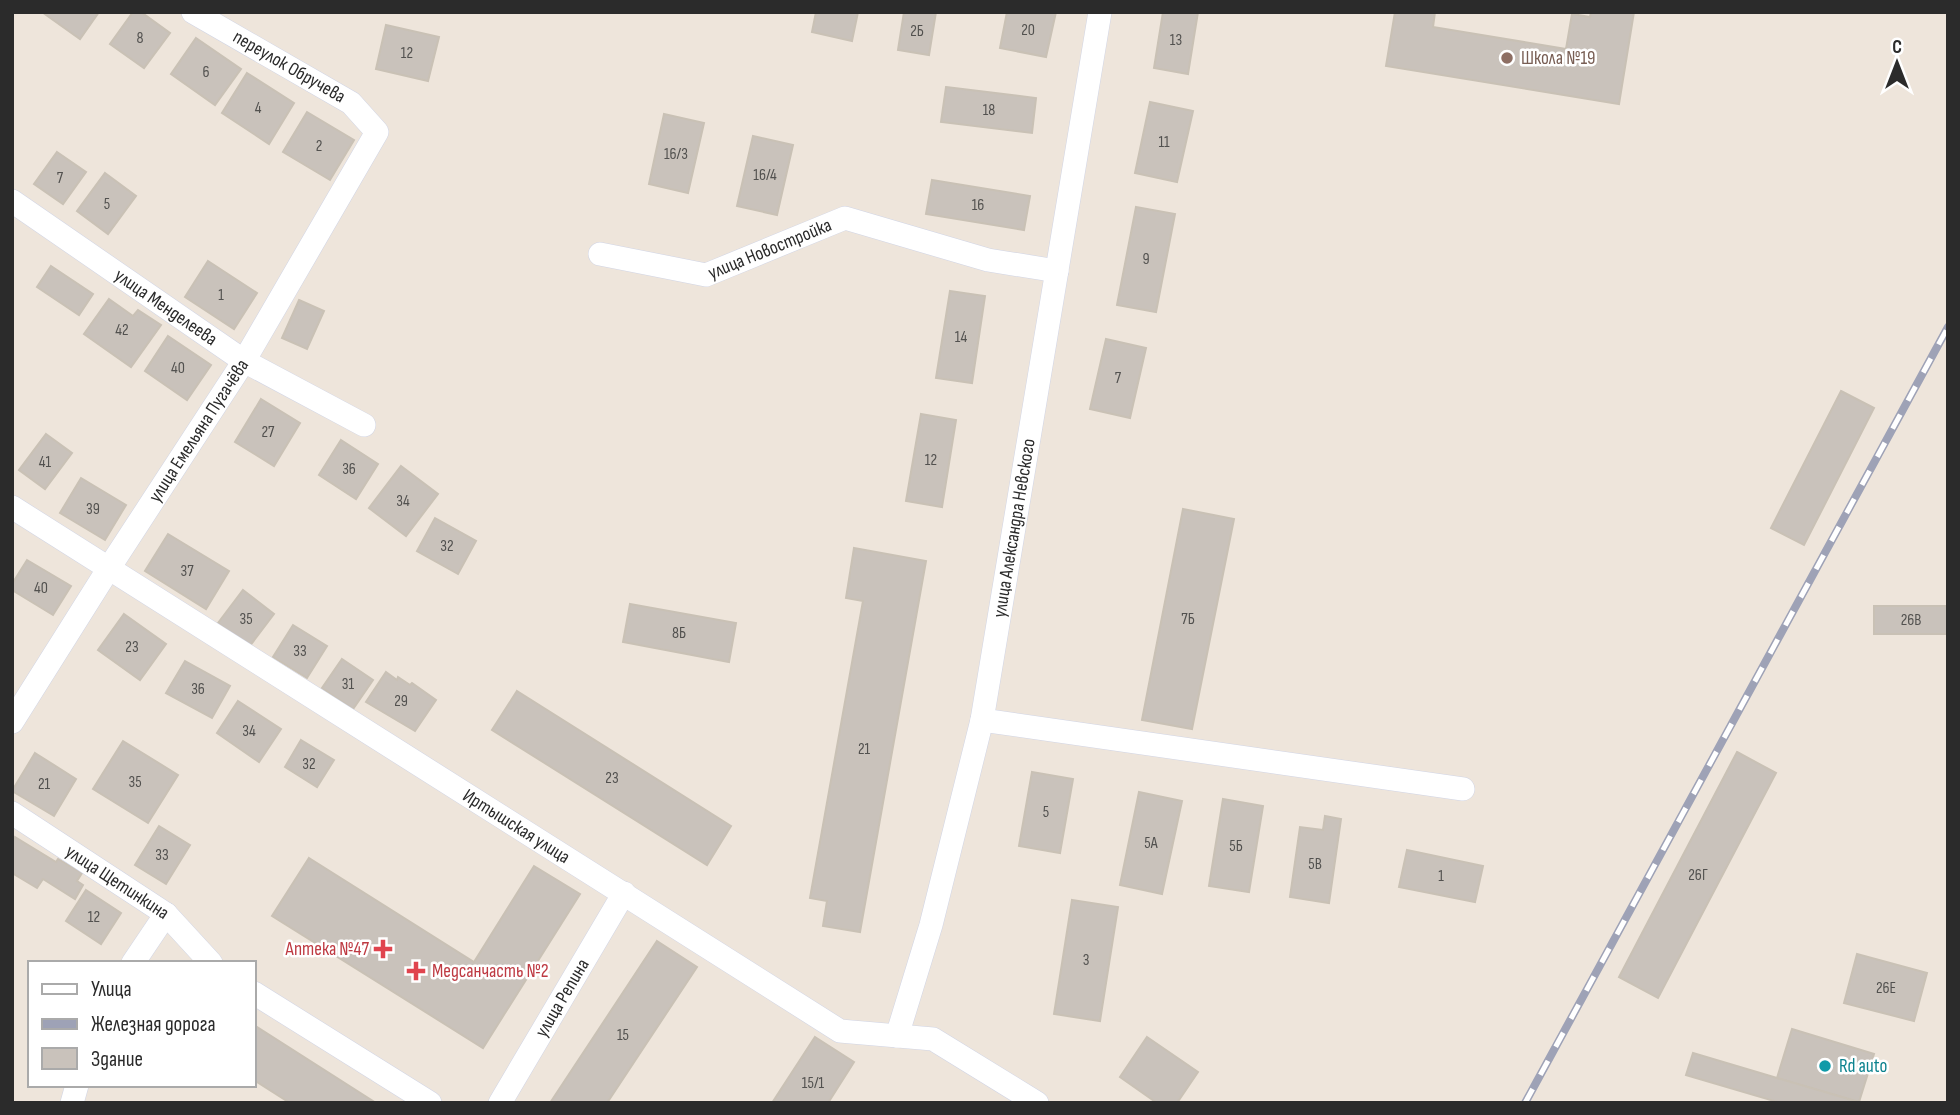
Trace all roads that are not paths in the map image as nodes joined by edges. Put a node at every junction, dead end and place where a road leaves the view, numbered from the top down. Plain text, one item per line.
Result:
1 (193, 12) edge
2 (1100, 12) edge
3 (377, 132) joint
4 (12, 201) edge
5 (600, 254) dead end
6 (1057, 271) junction
7 (244, 361) junction
8 (364, 425) dead end
9 (12, 508) edge
10 (109, 568) junction
11 (982, 720) junction
12 (12, 722) edge
13 (1463, 789) dead end
14 (12, 813) edge
15 (624, 893) junction
16 (166, 914) junction
17 (134, 961) edge
18 (209, 961) edge
19 (256, 994) edge
20 (897, 1036) junction
21 (430, 1103) edge
22 (500, 1103) edge
23 (1037, 1103) edge

1 - 3 street, переулок Обручева
2 - 6 street, улица Александра Невского
3 - 7 street, улица Емельяна Пугачёва
4 - 7 street, улица Менделеева
5 - 6 street, улица Новостройка
6 - 11 street, улица Александра Невского
7 - 8 street, улица Менделеева
7 - 10 street, улица Емельяна Пугачёва
9 - 10 street, Иртышская улица
10 - 12 street, улица Емельяна Пугачёва
10 - 15 street, Иртышская улица
11 - 13 street
11 - 20 street, улица Александра Невского
14 - 16 street, улица Щетинкина
15 - 20 street, Иртышская улица
15 - 22 street, улица Репина
16 - 17 street
16 - 18 street, улица Щетинкина
19 - 21 street
20 - 23 street, Иртышская улица

